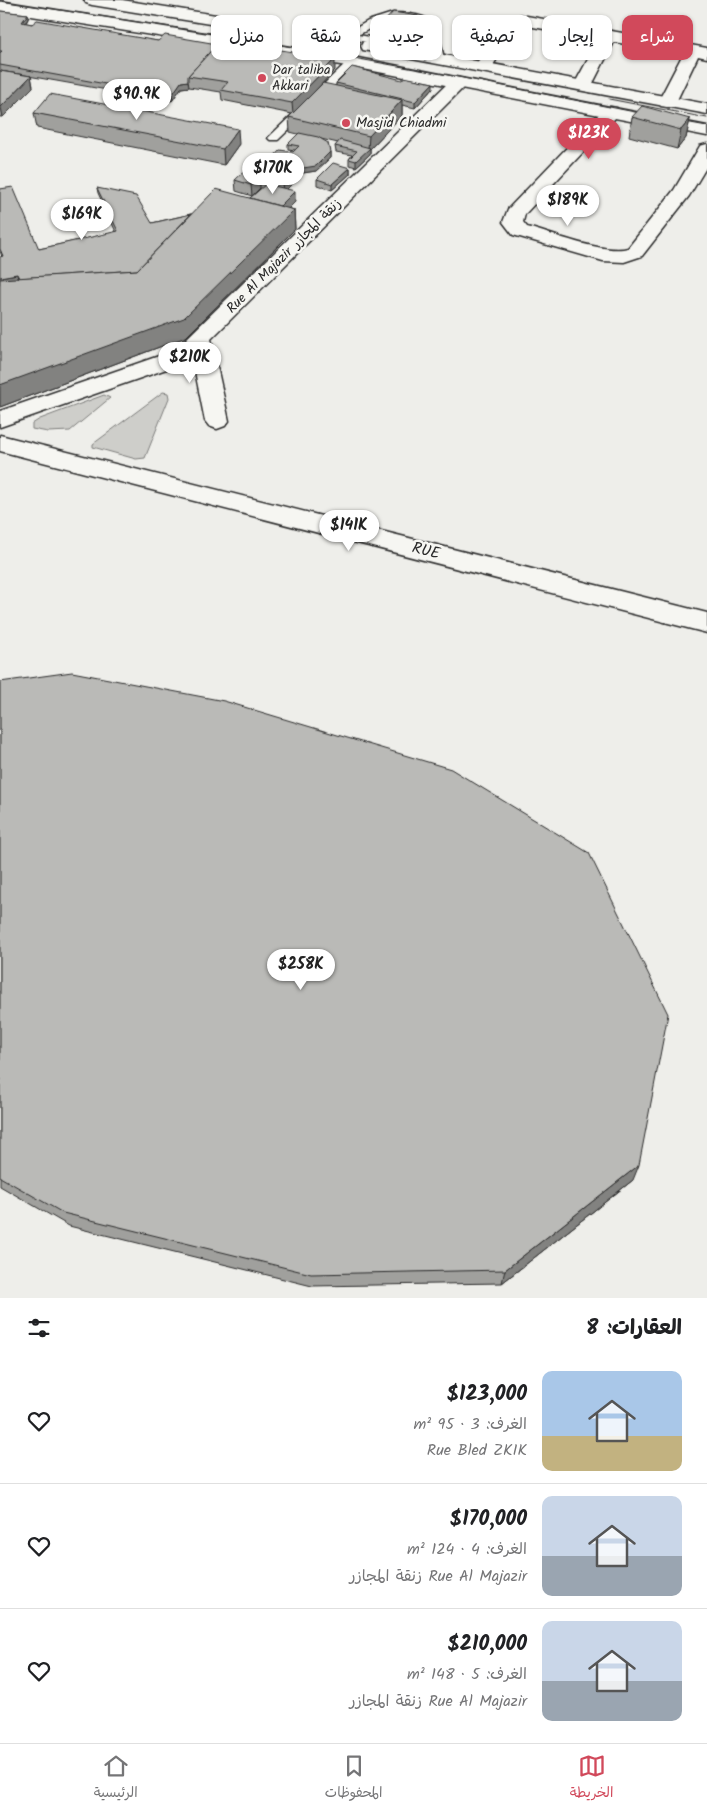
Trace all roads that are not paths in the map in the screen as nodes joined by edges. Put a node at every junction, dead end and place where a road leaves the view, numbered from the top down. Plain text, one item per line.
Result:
1 (92, 0) edge
2 (0, 6) edge
3 (211, 19) edge
4 (542, 22) edge
5 (612, 37) edge
6 (700, 52) edge
7 (442, 56) edge
8 (597, 60) edge
9 (353, 62) junction
10 (483, 67) junction
11 (458, 83) junction
12 (583, 86) junction
13 (667, 102) junction
14 (707, 109) edge
15 (611, 112) junction
16 (707, 131) edge
17 (274, 138) dead end
18 (707, 150) edge
19 (200, 339) junction
20 (0, 419) edge
21 (217, 421) dead end
22 (0, 443) edge
23 (707, 623) edge

1 - 3 street
2 - 9 street
4 - 10 street
5 - 6 street
6 - 13 street
7 - 10 street
8 - 12 street
9 - 11 street
9 - 17 lane
10 - 12 street
11 - 15 street
11 - 19 street, Rue Al Majazir زنقة المجازر
12 - 13 street
13 - 14 street
15 - 16 street
15 - 18 street
19 - 20 street, Rue Al Majazir زنقة المجازر
19 - 21 street
22 - 23 street, RUE

